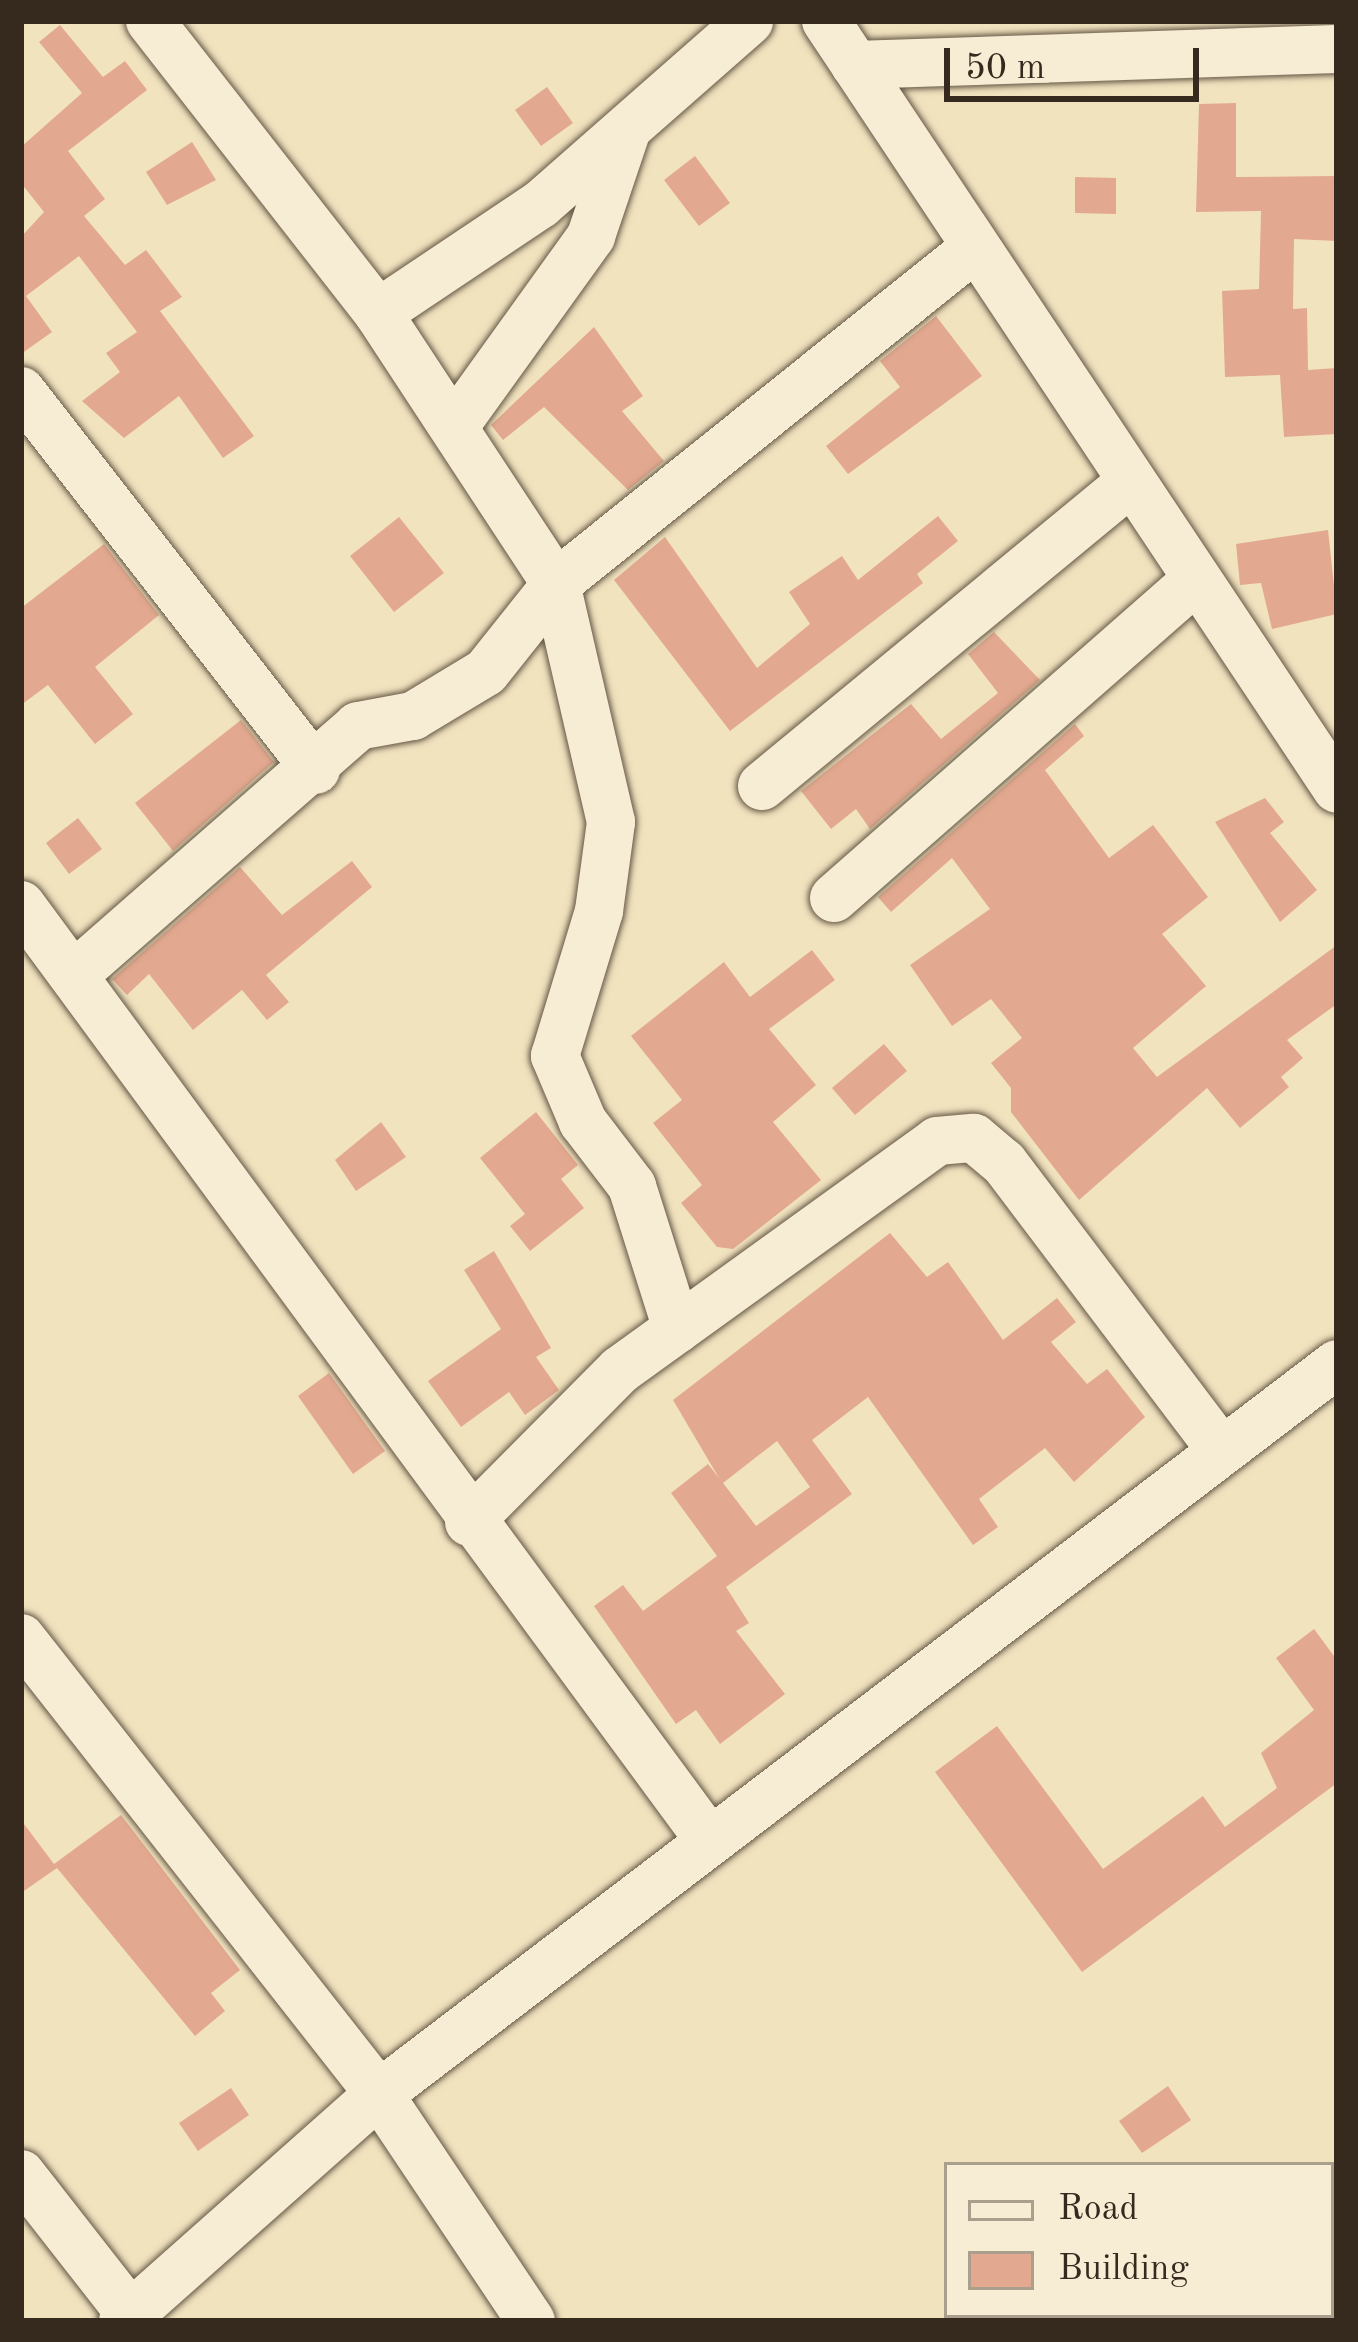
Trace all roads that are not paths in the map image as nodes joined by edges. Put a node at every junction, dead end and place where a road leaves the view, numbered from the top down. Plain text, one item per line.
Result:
1 (150, 21) edge
2 (749, 21) edge
3 (826, 21) edge
4 (1337, 49) edge
5 (855, 65) junction
6 (627, 127) junction
7 (972, 250) junction
8 (378, 313) junction
9 (21, 391) edge
10 (454, 428) junction
11 (1130, 483) junction
12 (1194, 582) junction
13 (556, 584) junction
14 (316, 770) junction
15 (762, 787) dead end
16 (1337, 789) edge
17 (834, 898) dead end
18 (21, 905) edge
19 (75, 974) junction
20 (677, 1329) junction
21 (1337, 1364) edge
22 (1220, 1449) junction
23 (469, 1522) junction
24 (21, 1638) edge
25 (709, 1840) junction
26 (379, 2094) junction
27 (21, 2174) edge
28 (127, 2318) edge
29 (531, 2321) edge

1 - 8 street
2 - 6 street
3 - 5 street
4 - 5 street
5 - 7 street
6 - 8 street
6 - 10 street
7 - 11 street
7 - 13 street
8 - 10 street
9 - 14 street
10 - 13 street
11 - 12 street
11 - 15 street
12 - 16 street
12 - 17 street
13 - 14 street
13 - 20 street
14 - 19 street
18 - 19 street
19 - 23 street
20 - 22 street
20 - 23 street
21 - 22 street
22 - 25 street
23 - 25 street
24 - 26 street
25 - 26 street
26 - 28 street
26 - 29 street
27 - 28 street

